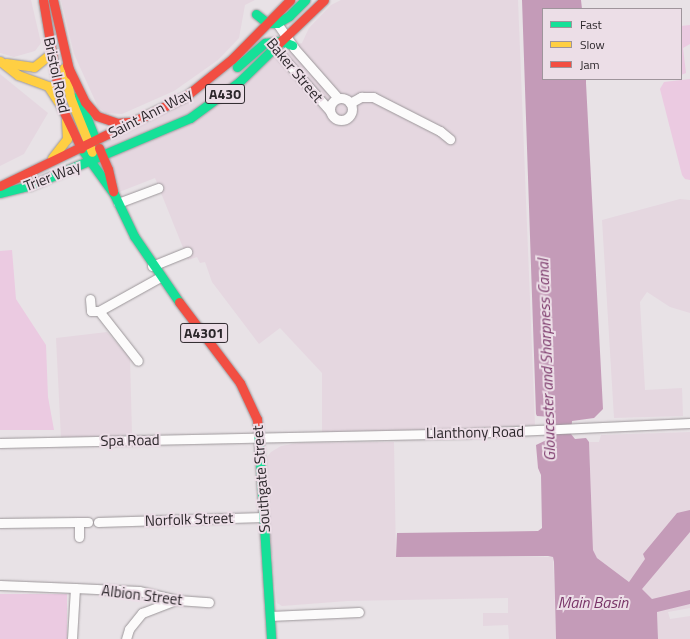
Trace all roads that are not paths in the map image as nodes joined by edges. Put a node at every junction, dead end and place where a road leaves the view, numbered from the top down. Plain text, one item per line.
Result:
1 (43, 0) edge
2 (53, 0) edge
3 (290, 0) edge
4 (305, 0) edge
5 (324, 0) edge
6 (256, 14) dead end
7 (270, 23) junction
8 (283, 38) junction
9 (272, 45) junction
10 (51, 53) junction
11 (0, 61) edge
12 (66, 62) junction
13 (232, 72) dead end
14 (214, 88) dead end
15 (338, 98) junction
16 (350, 103) junction
17 (61, 106) junction
18 (330, 111) junction
19 (142, 118) junction
20 (66, 120) junction
21 (450, 139) dead end
22 (88, 144) junction
23 (103, 156) junction
24 (90, 162) junction
25 (44, 165) junction
26 (0, 186) edge
27 (158, 188) dead end
28 (0, 193) edge
29 (114, 194) junction
30 (118, 203) junction
31 (187, 252) dead end
32 (152, 266) junction
33 (160, 277) junction
34 (90, 299) dead end
35 (99, 311) junction
36 (138, 361) dead end
37 (690, 423) edge
38 (260, 437) junction
39 (0, 443) edge
40 (264, 517) junction
41 (98, 522) dead end
42 (0, 523) edge
43 (79, 537) dead end
44 (0, 585) edge
45 (75, 588) junction
46 (177, 600) junction
47 (208, 602) dead end
48 (359, 612) dead end
49 (270, 616) junction
50 (72, 639) edge
51 (126, 639) edge
52 (271, 639) edge

1 - 10 main road, Bristol Road
2 - 12 main road, Bristol Road
3 - 7 main road, Saint Ann Way / A430
4 - 7 main road
5 - 8 main road, Saint Ann Way / A430
6 - 7 main road
7 - 8 street, Baker Street
7 - 9 street, Baker Street
7 - 19 main road, Saint Ann Way / A430
8 - 9 main road, Saint Ann Way / A430
8 - 15 street, Baker Street
9 - 13 main road
9 - 18 street, Baker Street
9 - 23 main road, Saint Ann Way / A430
10 - 11 main road
10 - 17 main road, Bristol Road
11 - 17 main road
12 - 19 main road
12 - 22 main road, Bristol Road
14 - 19 main road
15 - 16 street
15 - 18 street
16 - 18 street
16 - 21 street
17 - 20 main road, Bristol Road
19 - 22 main road, Saint Ann Way / A430
20 - 22 main road, Bristol Road
20 - 25 main road
22 - 23 main road, Southgate Street / A4301
22 - 24 main road, Southgate Street / A4301
22 - 25 main road, Trier Way / A430
23 - 24 main road, Trier Way / A430
23 - 29 main road, Southgate Street / A4301
24 - 28 main road, Trier Way / A430
24 - 29 main road, Southgate Street / A4301
25 - 26 main road, Trier Way / A430
27 - 30 street
29 - 30 main road, Southgate Street / A4301
30 - 32 main road, Southgate Street / A4301
31 - 32 street
32 - 33 main road, Southgate Street / A4301
33 - 35 street
33 - 38 main road, Southgate Street / A4301
34 - 35 street
35 - 36 street
37 - 38 street, Llanthony Road
38 - 39 street, Spa Road
38 - 40 main road, Southgate Street / A4301
40 - 41 street, Norfolk Street
40 - 49 main road, Southgate Street / A4301
42 - 43 street
44 - 45 street, Albion Street
45 - 46 street, Albion Street
45 - 50 street
46 - 47 street, Albion Street
46 - 51 street
48 - 49 street
49 - 52 main road, Southgate Street / A4301

